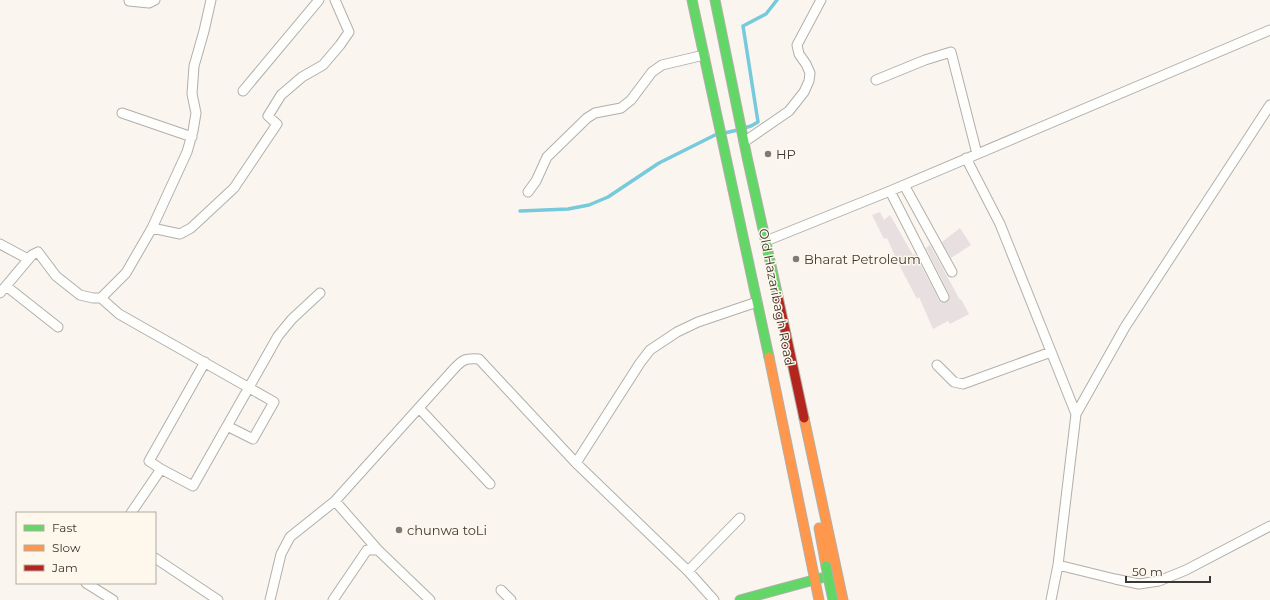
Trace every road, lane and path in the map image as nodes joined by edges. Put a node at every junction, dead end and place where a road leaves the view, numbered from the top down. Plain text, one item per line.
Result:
1 (156, 0) edge
2 (211, 0) edge
3 (318, 0) edge
4 (335, 0) edge
5 (692, 0) edge
6 (698, 0) edge
7 (707, 0) edge
8 (715, 0) edge
9 (821, 0) edge
10 (129, 1) edge
11 (1270, 30) edge
12 (704, 55) junction
13 (876, 80) dead end
14 (243, 91) dead end
15 (1270, 105) edge
16 (122, 113) dead end
17 (730, 125) junction
18 (192, 136) junction
19 (735, 138) junction
20 (977, 154) junction
21 (966, 158) junction
22 (904, 185) junction
23 (890, 191) junction
24 (528, 192) dead end
25 (152, 228) junction
26 (766, 241) junction
27 (0, 244) edge
28 (28, 259) junction
29 (952, 272) dead end
30 (6, 286) junction
31 (0, 293) edge
32 (320, 293) dead end
33 (944, 297) dead end
34 (101, 298) junction
35 (757, 302) junction
36 (58, 327) dead end
37 (1051, 352) junction
38 (205, 362) junction
39 (936, 365) dead end
40 (250, 387) junction
41 (419, 408) junction
42 (1076, 414) junction
43 (227, 426) junction
44 (576, 463) junction
45 (161, 469) junction
46 (490, 484) dead end
47 (335, 501) junction
48 (132, 512) edge
49 (740, 518) dead end
50 (1270, 526) edge
51 (378, 550) junction
52 (156, 559) edge
53 (1058, 565) junction
54 (688, 571) junction
55 (838, 573) junction
56 (822, 581) junction
57 (88, 584) edge
58 (501, 590) dead end
59 (112, 600) edge
60 (218, 600) edge
61 (270, 600) edge
62 (333, 600) edge
63 (430, 600) edge
64 (511, 600) edge
65 (714, 600) edge
66 (740, 600) edge
67 (819, 600) edge
68 (826, 600) edge
69 (833, 600) edge
70 (843, 600) edge
71 (1051, 600) edge

1 - 10 street
2 - 18 street
3 - 14 street
4 - 25 street
5 - 12 street
6 - 17 street, Old Hazaribagh Road
7 - 17 street, Old Hazaribagh Road
8 - 17 street
9 - 19 street
11 - 20 street
12 - 17 street
12 - 24 street
13 - 20 street
15 - 42 street
16 - 18 street
17 - 19 street, Old Hazaribagh Road
17 - 19 street
18 - 25 street
19 - 26 street
19 - 35 street
19 - 56 street, Old Hazaribagh Road, bridge
20 - 21 street
21 - 22 street
21 - 37 street
22 - 23 street
22 - 29 street
23 - 26 street
23 - 33 street
25 - 34 street
26 - 55 street
27 - 28 street
28 - 30 street
28 - 34 street
30 - 31 street
30 - 36 street
32 - 40 street
34 - 38 street
35 - 44 street
35 - 56 street
37 - 39 street
37 - 42 street
38 - 40 street
38 - 45 street
40 - 43 street
40 - 43 street
41 - 44 street
41 - 46 street
41 - 47 street
42 - 53 street
43 - 45 street
44 - 54 street
45 - 48 street
47 - 51 street
47 - 61 street
49 - 54 street
50 - 53 street
51 - 62 street
51 - 63 street
52 - 60 street
53 - 71 street
54 - 65 street
55 - 56 street
55 - 70 street
56 - 66 street
56 - 67 street
56 - 68 street, Old Hazaribagh Road
56 - 69 street, Old Hazaribagh Road
57 - 59 street
58 - 64 street

